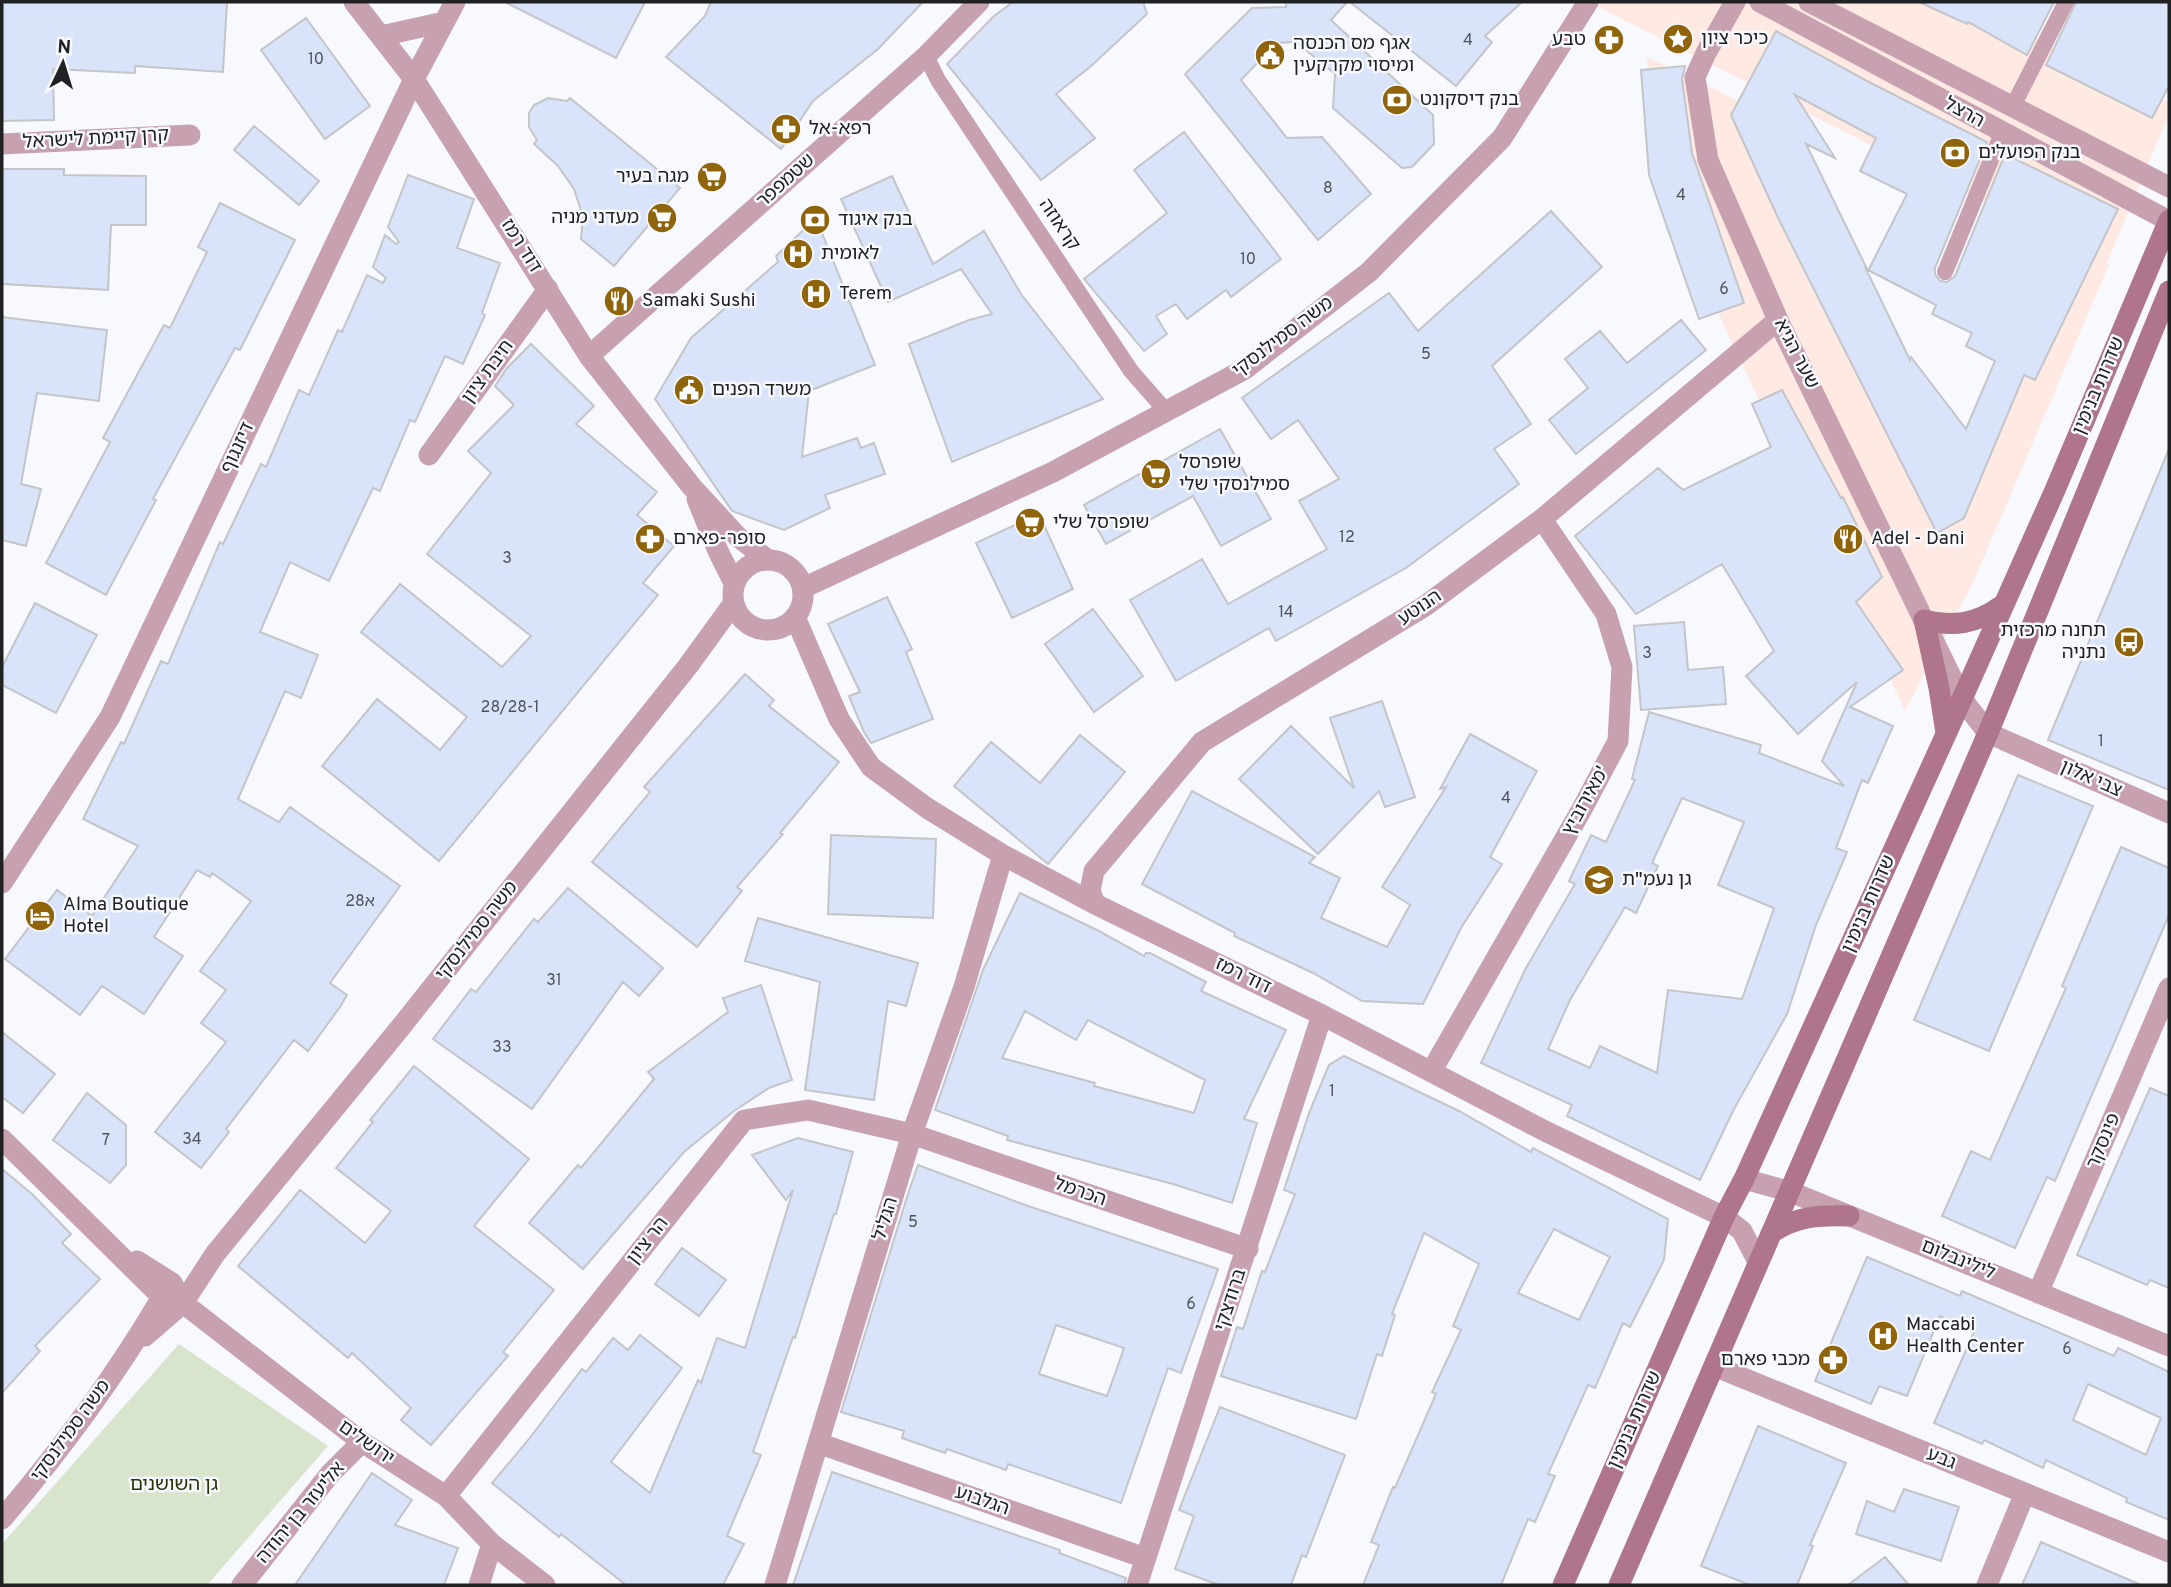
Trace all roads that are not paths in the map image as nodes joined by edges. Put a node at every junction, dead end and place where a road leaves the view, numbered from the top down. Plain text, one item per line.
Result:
1 (354, 2) edge
2 (455, 2) edge
3 (979, 2) edge
4 (1588, 2) edge
5 (1735, 2) edge
6 (1760, 2) edge
7 (1809, 2) edge
8 (2066, 2) edge
9 (444, 22) junction
10 (381, 36) junction
11 (926, 56) junction
12 (414, 79) junction
13 (2012, 108) junction
14 (2001, 133) junction
15 (190, 135) dead end
16 (2, 144) edge
17 (2169, 187) edge
18 (2169, 221) edge
19 (1945, 272) dead end
20 (548, 289) junction
21 (2169, 291) edge
22 (1778, 320) junction
23 (589, 356) junction
24 (1166, 411) junction
25 (429, 456) dead end
26 (692, 487) junction
27 (1542, 519) junction
28 (768, 559) junction
29 (803, 587) junction
30 (734, 593) junction
31 (2001, 606) junction
32 (795, 617) junction
33 (1924, 620) junction
34 (1962, 699) junction
35 (1998, 708) junction
36 (1988, 733) junction
37 (1946, 734) junction
38 (2169, 813) edge
39 (1003, 855) junction
40 (2, 883) edge
41 (1095, 904) junction
42 (2169, 988) edge
43 (1322, 1015) junction
44 (1431, 1072) junction
45 (912, 1134) junction
46 (2, 1139) edge
47 (1744, 1179) junction
48 (1790, 1192) junction
49 (1849, 1216) junction
50 (1724, 1217) junction
51 (1771, 1233) junction
52 (1248, 1249) junction
53 (215, 1254) junction
54 (1758, 1262) junction
55 (167, 1290) junction
56 (2038, 1293) junction
57 (183, 1303) junction
58 (137, 1340) junction
59 (2169, 1346) edge
60 (1714, 1366) junction
61 (362, 1442) junction
62 (818, 1443) junction
63 (2025, 1493) junction
64 (446, 1496) junction
65 (2, 1519) edge
66 (492, 1544) junction
67 (2169, 1552) edge
68 (1145, 1558) junction
69 (242, 1585) edge
70 (479, 1585) edge
71 (545, 1585) edge
72 (775, 1585) edge
73 (1137, 1585) edge
74 (1563, 1585) edge
75 (1619, 1585) edge
76 (1987, 1585) edge

1 - 10 street, דוד רמז
2 - 9 street, דיזנגוף
3 - 11 street, שטמפפר
4 - 24 street, משה סמילנסקי
5 - 22 street, שער הגיא
6 - 14 street, הרצל
7 - 13 street, הרצל
8 - 13 street
9 - 10 street
9 - 12 street, דיזנגוף
10 - 12 street, דוד רמז
11 - 23 street, שטמפפר
11 - 24 street, קראוזה
12 - 20 street, דוד רמז
12 - 40 street, דיזנגוף
13 - 17 street, הרצל
14 - 18 street, הרצל
14 - 19 street
15 - 16 street, קרן קיימת לישראל
18 - 31 main road, שדרות בנימין
20 - 23 street, דוד רמז
20 - 25 street, חיבת ציון
21 - 35 main road, שדרות בנימין
22 - 27 street, הנוטע
22 - 33 street, שער הגיא
23 - 26 street, דוד רמז
24 - 29 street, משה סמילנסקי
26 - 28 street, דוד רמז
26 - 30 street, דוד רמז
27 - 41 street, הנוטע
27 - 44 street, מאירוביץ'
28 - 29 street
28 - 30 street
29 - 32 street
30 - 32 street
30 - 53 street, משה סמילנסקי
31 - 33 main road
31 - 34 main road, שדרות בנימין
32 - 39 street, דוד רמז
33 - 34 street, שער הגיא
33 - 37 main road
34 - 35 street
34 - 36 street, שער הגיא
34 - 37 main road, שדרות בנימין
35 - 36 main road, שדרות בנימין
36 - 38 street, צבי אלון
36 - 48 main road, שדרות בנימין
37 - 47 main road, שדרות בנימין
39 - 41 street, דוד רמז
39 - 45 street, הגליל
41 - 43 street, דוד רמז
42 - 56 street, פינסקר
43 - 44 street, דוד רמז
43 - 52 street, ברודצקי
44 - 50 street, דוד רמז
45 - 52 street, הכרמל
45 - 62 street, הגליל
45 - 64 street, הר ציון
46 - 55 street
47 - 48 street, לילינבלום
47 - 50 main road, שדרות בנימין
48 - 49 street, לילינבלום
48 - 51 main road, שדרות בנימין
49 - 51 main road
49 - 56 street, לילינבלום
50 - 54 street, דוד רמז
50 - 74 main road, שדרות בנימין
51 - 54 main road, שדרות בנימין
52 - 68 street, ברודצקי
53 - 55 street, משה סמילנסקי
53 - 57 street, משה סמילנסקי
54 - 60 main road, שדרות בנימין
55 - 57 street, ירושלים
55 - 58 street, משה סמילנסקי
56 - 59 street, לילינבלום
57 - 58 street, משה סמילנסקי
57 - 61 street, ירושלים
58 - 65 street, משה סמילנסקי
60 - 63 street, גבע
60 - 75 main road, שדרות בנימין
61 - 64 street, ירושלים
61 - 69 street, אליעזר בן יהודה
62 - 68 street, הגלבוע
62 - 72 street, הגליל
63 - 67 street, גבע
63 - 76 street
64 - 66 street, ירושלים
66 - 70 street
66 - 71 street, ירושלים
68 - 73 street, ברודצקי

